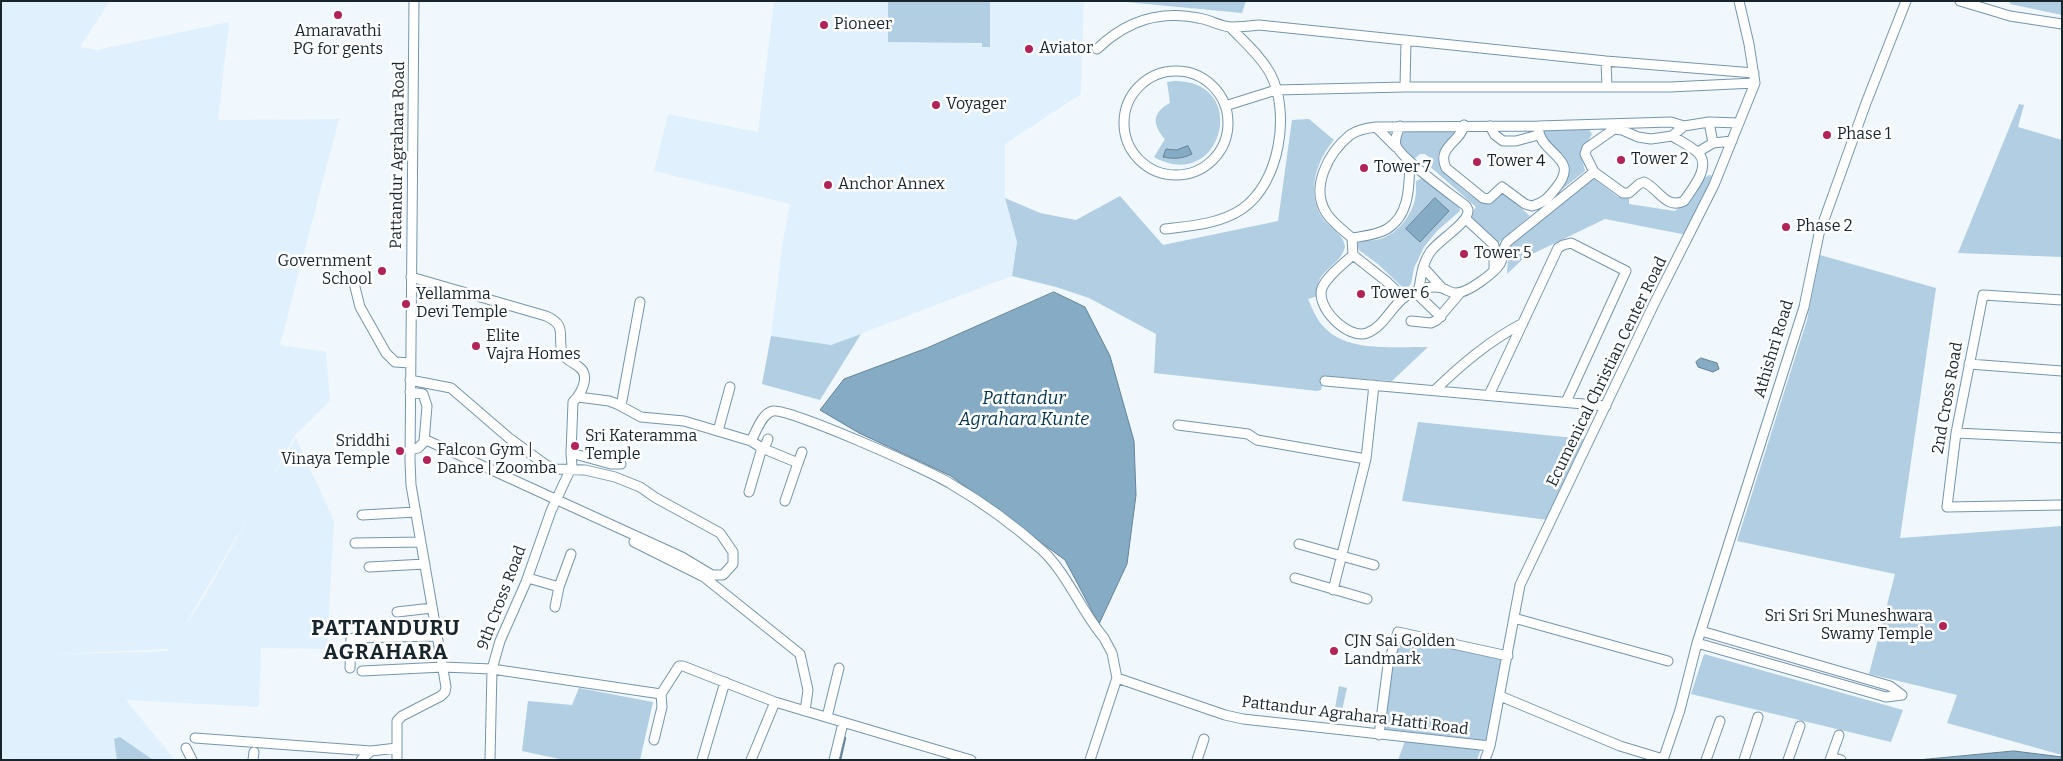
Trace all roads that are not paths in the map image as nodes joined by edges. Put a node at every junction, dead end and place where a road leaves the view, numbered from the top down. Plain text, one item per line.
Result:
1 (414, 1) edge
2 (1739, 1) edge
3 (1906, 1) edge
4 (1960, 1) edge
5 (2062, 24) edge
6 (1230, 27) junction
7 (1406, 40) junction
8 (1097, 49) dead end
9 (1606, 60) junction
10 (1754, 73) junction
11 (1754, 83) junction
12 (1405, 87) junction
13 (1608, 87) junction
14 (1276, 90) junction
15 (1225, 106) junction
16 (1709, 122) junction
17 (1739, 123) junction
18 (1464, 125) junction
19 (1376, 126) junction
20 (1400, 126) junction
21 (1490, 126) junction
22 (1684, 126) junction
23 (1538, 130) junction
24 (1672, 136) junction
25 (1732, 140) junction
26 (1713, 143) junction
27 (1396, 147) junction
28 (1698, 152) junction
29 (1410, 162) junction
30 (1594, 172) junction
31 (1532, 206) junction
32 (1540, 216) junction
33 (1466, 219) junction
34 (1166, 229) dead end
35 (1352, 238) junction
36 (1353, 254) junction
37 (1423, 267) junction
38 (1494, 269) junction
39 (411, 277) junction
40 (353, 279) dead end
41 (1442, 288) junction
42 (1417, 290) junction
43 (1460, 293) junction
44 (1404, 298) junction
45 (2062, 300) edge
46 (640, 302) dead end
47 (1441, 317) junction
48 (1411, 321) dead end
49 (1523, 323) junction
50 (410, 363) junction
51 (1969, 364) junction
52 (2062, 371) edge
53 (410, 380) junction
54 (1325, 381) dead end
55 (1374, 386) junction
56 (730, 387) dead end
57 (1435, 390) junction
58 (410, 392) junction
59 (1489, 395) junction
60 (578, 398) junction
61 (1566, 402) junction
62 (621, 406) junction
63 (1606, 406) junction
64 (1178, 424) dead end
65 (718, 431) junction
66 (1956, 433) junction
67 (2062, 438) edge
68 (424, 439) junction
69 (768, 439) dead end
70 (751, 441) junction
71 (763, 448) junction
72 (409, 450) junction
73 (802, 452) dead end
74 (571, 454) junction
75 (1366, 459) junction
76 (798, 463) junction
77 (621, 464) dead end
78 (570, 470) junction
79 (749, 492) dead end
80 (556, 500) junction
81 (785, 501) dead end
82 (2062, 505) edge
83 (416, 512) junction
84 (362, 514) dead end
85 (618, 535) dead end
86 (421, 542) junction
87 (355, 543) dead end
88 (1299, 544) dead end
89 (571, 554) dead end
90 (1342, 556) junction
91 (425, 564) junction
92 (1374, 565) dead end
93 (369, 567) dead end
94 (528, 578) junction
95 (1295, 578) dead end
96 (559, 587) junction
97 (1333, 590) junction
98 (1366, 600) dead end
99 (555, 607) dead end
100 (432, 608) junction
101 (397, 612) dead end
102 (1514, 618) junction
103 (1701, 631) junction
104 (437, 636) junction
105 (1697, 643) junction
106 (1508, 656) junction
107 (1668, 661) dead end
108 (442, 667) junction
109 (350, 668) dead end
110 (839, 668) dead end
111 (492, 669) junction
112 (362, 671) dead end
113 (1117, 678) junction
114 (725, 682) junction
115 (661, 694) junction
116 (1500, 696) junction
117 (775, 702) junction
118 (805, 710) junction
119 (827, 717) junction
120 (1758, 717) dead end
121 (1720, 721) dead end
122 (843, 723) junction
123 (1800, 726) dead end
124 (1379, 735) junction
125 (1840, 735) dead end
126 (196, 738) dead end
127 (1204, 739) dead end
128 (654, 740) dead end
129 (1490, 746) junction
130 (186, 748) dead end
131 (397, 748) junction
132 (371, 751) junction
133 (1831, 758) edge
134 (1663, 759) edge
135 (192, 760) edge
136 (362, 760) edge
137 (397, 760) edge
138 (490, 760) edge
139 (702, 760) edge
140 (750, 760) edge
141 (834, 760) edge
142 (971, 760) edge
143 (1090, 760) edge
144 (1197, 760) edge
145 (1485, 760) edge
146 (1706, 760) edge
147 (1744, 760) edge
148 (1788, 760) edge
149 (1841, 760) edge

1 - 39 street, Pattandur Agrahara Road
2 - 10 street, Ecumenical Christian Center Road
3 - 103 street, Athishri Road
4 - 5 street
6 - 7 street
6 - 8 street
6 - 14 street
7 - 9 street
7 - 12 street
9 - 10 street
9 - 13 street
10 - 11 street, Ecumenical Christian Center Road
11 - 13 street
11 - 17 street, Ecumenical Christian Center Road
12 - 13 street
12 - 14 street
14 - 15 street
14 - 34 street
15 - 15 street
16 - 17 street
16 - 22 street
16 - 26 street
17 - 25 street, Ecumenical Christian Center Road
18 - 20 street
18 - 21 street
18 - 31 street
19 - 20 street
19 - 27 street
19 - 35 street
20 - 27 street
21 - 23 street
21 - 23 street
22 - 23 street
22 - 24 street
23 - 31 street
24 - 28 street
24 - 30 street
25 - 26 street
25 - 63 street, Ecumenical Christian Center Road
26 - 28 street
27 - 29 street
28 - 30 street
29 - 33 street
29 - 35 street
30 - 32 street
31 - 32 street
32 - 38 street
33 - 37 street
33 - 38 street
35 - 36 street
36 - 44 street
36 - 44 street
37 - 41 street
37 - 42 street
38 - 43 street
39 - 50 street, Pattandur Agrahara Road
39 - 60 street
40 - 50 street
41 - 42 street
41 - 43 street
42 - 44 street
42 - 47 street
43 - 47 street
45 - 51 street, 2nd Cross Road
46 - 62 street
47 - 48 street
49 - 57 street
49 - 59 street
49 - 61 street
50 - 53 street, Pattandur Agrahara Road
51 - 52 street
51 - 66 street, 2nd Cross Road
53 - 58 street, Pattandur Agrahara Road
53 - 78 street
54 - 55 street
55 - 57 street
55 - 75 street
56 - 65 street
57 - 59 street
58 - 68 street
58 - 72 street, Pattandur Agrahara Road
59 - 61 street
60 - 62 street
60 - 74 street, 9th Cross Road
61 - 63 street
62 - 65 street
63 - 102 street, Ecumenical Christian Center Road
64 - 75 street
65 - 70 street
66 - 67 street
66 - 82 street, 2nd Cross Road
68 - 72 street
68 - 80 street
69 - 71 street
70 - 71 street
70 - 113 street
71 - 76 street
71 - 79 street
72 - 83 street, Pattandur Agrahara Road
73 - 76 street
74 - 77 street
74 - 78 street, 9th Cross Road
75 - 90 street
76 - 81 street
78 - 80 street, 9th Cross Road
78 - 80 street
80 - 94 street, 9th Cross Road
83 - 84 street
83 - 86 street, Pattandur Agrahara Road
85 - 118 street
86 - 87 street
86 - 91 street, Pattandur Agrahara Road
88 - 90 street
89 - 96 street
90 - 92 street
90 - 97 street
91 - 93 street
91 - 100 street, Pattandur Agrahara Road
94 - 96 street
94 - 111 street, 9th Cross Road
95 - 97 street
96 - 99 street
97 - 98 street
100 - 101 street
100 - 104 street, Pattandur Agrahara Road
102 - 106 street, Ecumenical Christian Center Road
102 - 107 street
103 - 105 street, Athishri Road
103 - 105 street
104 - 108 street, Pattandur Agrahara Road
104 - 109 street
105 - 134 street, Athishri Road
106 - 116 street, Ecumenical Christian Center Road
106 - 124 street
108 - 111 street
108 - 112 street
108 - 131 street, Pattandur Agrahara Road
110 - 119 street
111 - 115 street
111 - 138 street, 9th Cross Road
113 - 124 street, Pattandur Agrahara Hatti Road
113 - 143 street
114 - 115 street
114 - 117 street
114 - 139 street
115 - 128 street
116 - 129 street, Ecumenical Christian Center Road
116 - 134 street
117 - 118 street
117 - 140 street
118 - 119 street
119 - 122 street
120 - 147 street
121 - 146 street
122 - 141 street
122 - 142 street
123 - 148 street
124 - 129 street, Pattandur Agrahara Hatti Road
125 - 133 street
126 - 132 street
127 - 144 street
129 - 145 street, Ecumenical Christian Center Road
130 - 135 street
131 - 132 street
131 - 137 street
132 - 136 street
133 - 149 street

